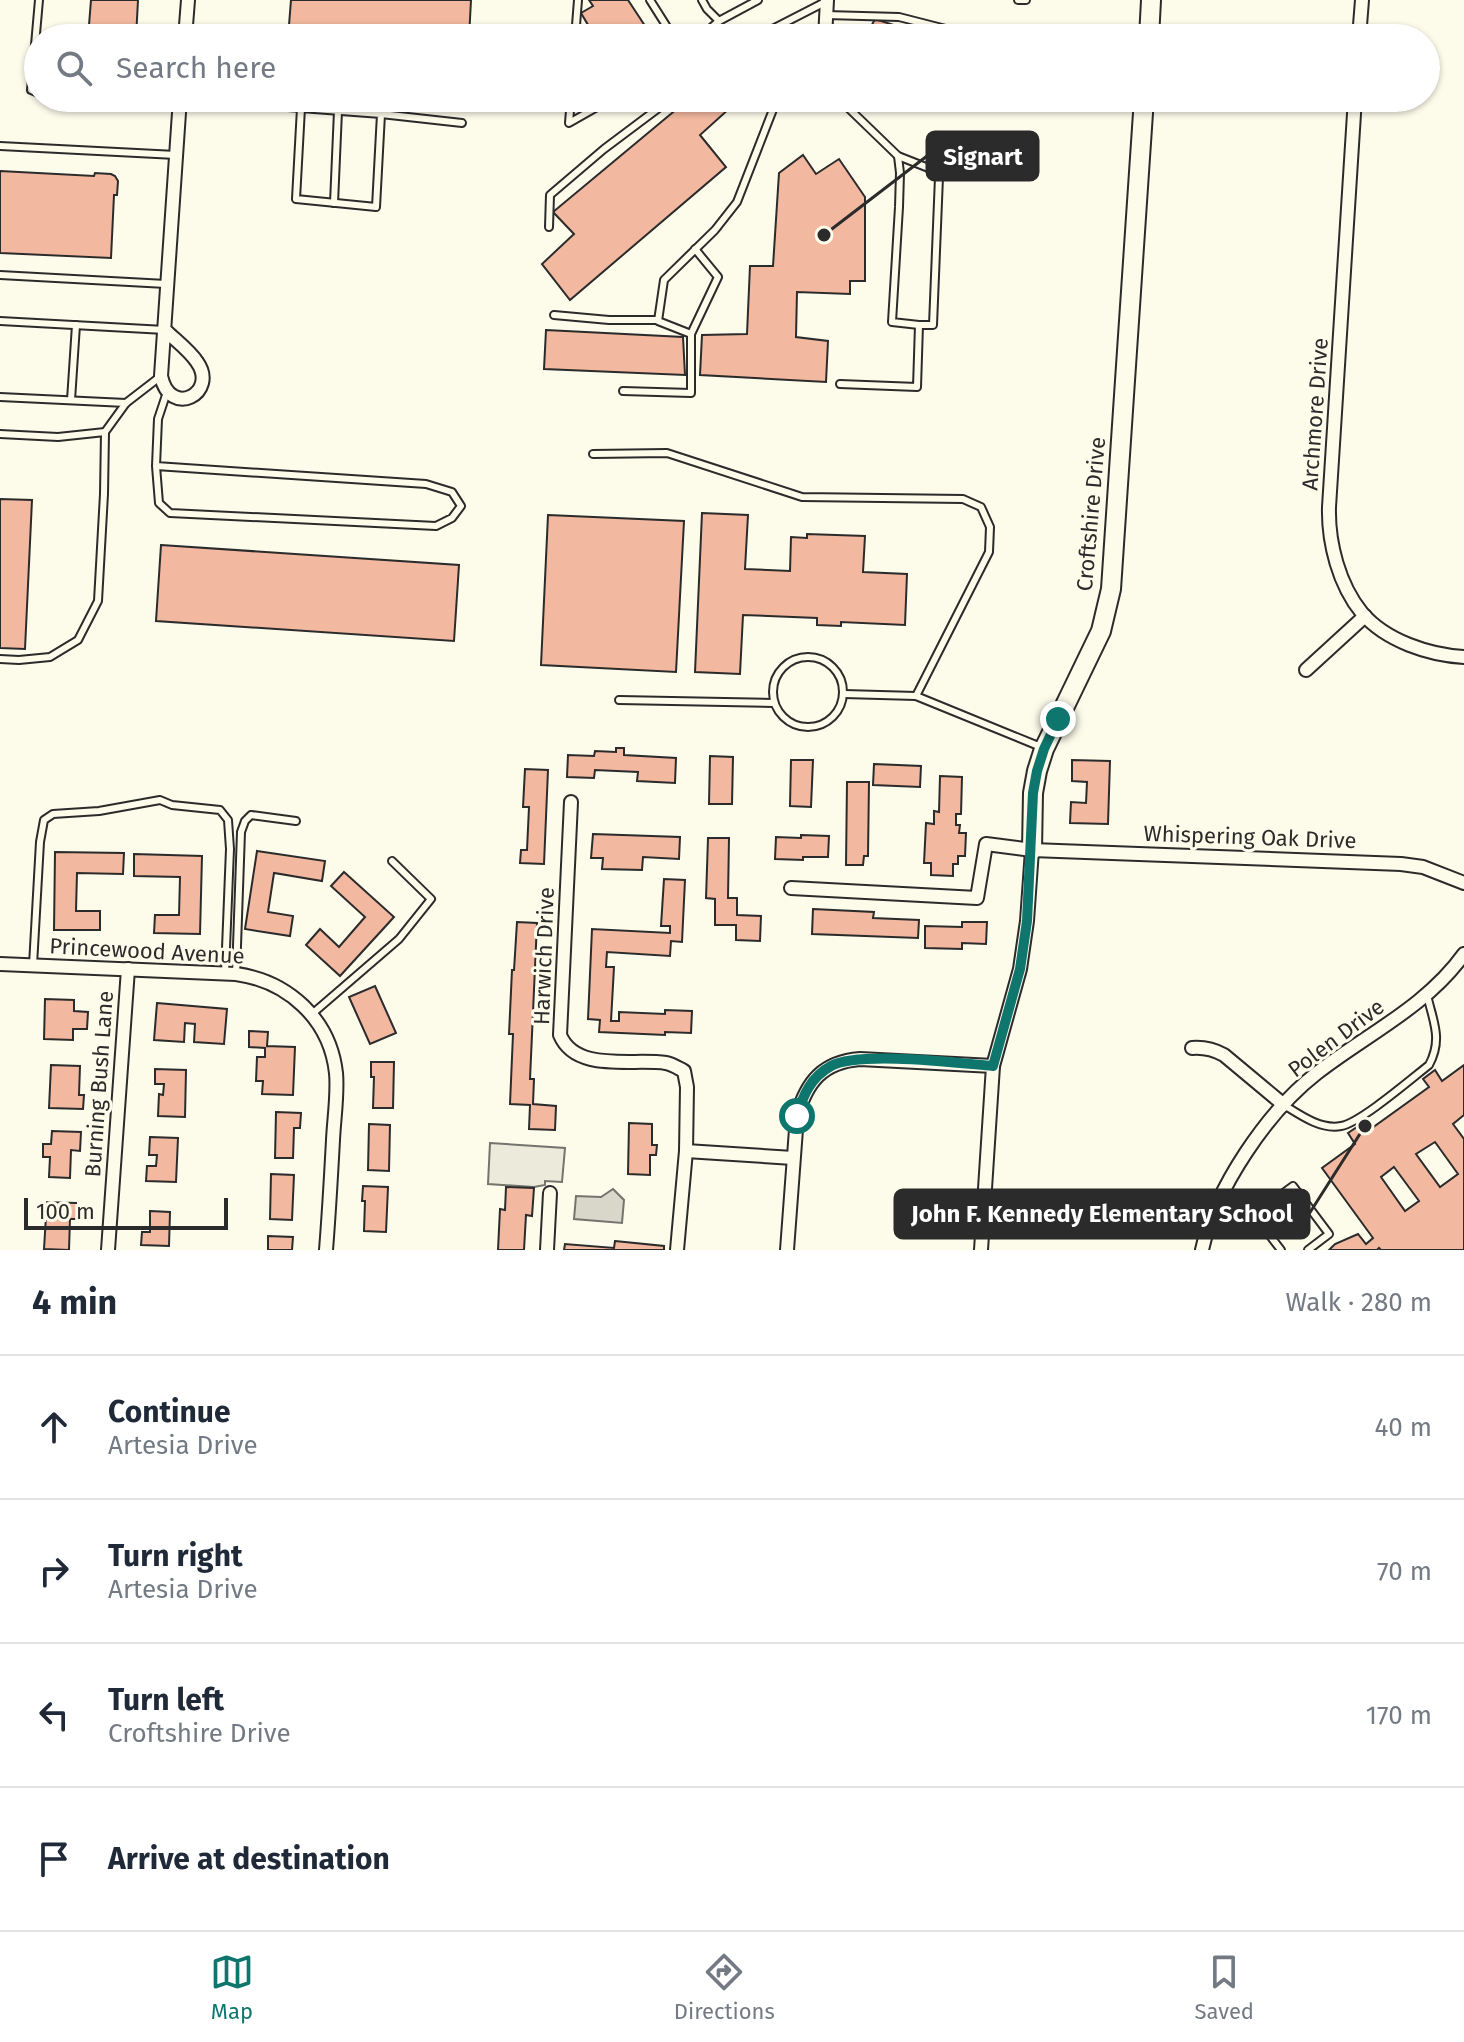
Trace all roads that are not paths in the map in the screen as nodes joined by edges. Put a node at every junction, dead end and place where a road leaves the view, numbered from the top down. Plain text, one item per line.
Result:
1 (39, 0) edge
2 (188, 0) edge
3 (578, 0) edge
4 (650, 0) edge
5 (702, 0) edge
6 (758, 0) edge
7 (827, 0) edge
8 (1018, 0) edge
9 (1026, 0) edge
10 (1151, 0) edge
11 (1362, 0) edge
12 (826, 15) junction
13 (719, 21) junction
14 (37, 24) edge
15 (186, 24) edge
16 (576, 24) edge
17 (665, 24) edge
18 (715, 24) edge
19 (782, 24) edge
20 (826, 24) edge
21 (926, 24) edge
22 (1150, 24) edge
23 (1360, 24) edge
24 (179, 112) edge
25 (301, 112) edge
26 (338, 112) edge
27 (352, 112) edge
28 (570, 112) edge
29 (588, 112) edge
30 (653, 112) edge
31 (772, 112) edge
32 (852, 112) edge
33 (1143, 112) edge
34 (1354, 112) edge
35 (381, 114) junction
36 (462, 123) dead end
37 (0, 146) edge
38 (176, 155) junction
39 (898, 156) junction
40 (334, 203) junction
41 (549, 227) dead end
42 (695, 249) junction
43 (0, 275) edge
44 (166, 284) junction
45 (554, 315) dead end
46 (658, 320) junction
47 (0, 321) edge
48 (76, 325) junction
49 (919, 325) junction
50 (165, 330) junction
51 (691, 334) junction
52 (161, 376) junction
53 (840, 384) dead end
54 (623, 391) dead end
55 (167, 392) junction
56 (0, 397) edge
57 (71, 400) junction
58 (126, 403) junction
59 (105, 432) junction
60 (0, 434) edge
61 (593, 454) dead end
62 (156, 466) junction
63 (1365, 616) junction
64 (1464, 657) edge
65 (0, 659) edge
66 (1306, 670) dead end
67 (844, 694) junction
68 (916, 696) junction
69 (619, 700) dead end
70 (774, 703) junction
71 (1044, 749) junction
72 (571, 802) dead end
73 (296, 821) dead end
74 (1032, 850) junction
75 (392, 861) dead end
76 (1464, 883) edge
77 (791, 888) dead end
78 (1464, 954) edge
79 (0, 964) edge
80 (33, 965) junction
81 (128, 969) junction
82 (230, 973) junction
83 (1427, 995) junction
84 (312, 1014) junction
85 (1192, 1048) dead end
86 (993, 1066) junction
87 (1284, 1105) junction
88 (686, 1151) junction
89 (793, 1158) junction
90 (1226, 1189) junction
91 (550, 1193) dead end
92 (1254, 1215) junction
93 (108, 1250) edge
94 (326, 1250) edge
95 (547, 1250) edge
96 (677, 1250) edge
97 (787, 1250) edge
98 (981, 1250) edge
99 (1202, 1250) edge
100 (1281, 1250) edge
101 (1308, 1250) edge

1 - 14 lane
2 - 15 street
3 - 16 lane
4 - 17 lane
5 - 13 lane
6 - 13 lane
7 - 12 street
7 - 19 lane
8 - 9 lane
10 - 22 street
11 - 23 street
12 - 20 street
12 - 21 lane
13 - 18 lane
24 - 38 street
25 - 40 lane
26 - 40 lane
27 - 35 lane
28 - 29 lane
30 - 41 lane
31 - 42 lane
32 - 39 lane
33 - 71 street, Croftshire Drive
34 - 63 street, Archmore Drive
35 - 36 lane
35 - 40 lane
37 - 38 lane
38 - 44 street
39 - 49 lane
39 - 49 lane
42 - 46 lane
42 - 51 lane
43 - 44 lane
44 - 50 street
45 - 46 lane
46 - 51 lane
47 - 48 lane
48 - 50 lane
48 - 57 lane
49 - 53 lane
50 - 52 street
50 - 55 street
51 - 54 lane
52 - 55 street
52 - 58 lane
55 - 62 lane
56 - 57 lane
57 - 58 lane
58 - 59 lane
59 - 60 lane
59 - 65 lane
61 - 68 lane
62 - 62 lane
63 - 64 street, Archmore Drive
63 - 66 street
67 - 68 lane
67 - 70 lane
67 - 70 lane
68 - 71 lane
69 - 70 lane
71 - 74 street, Croftshire Drive
72 - 88 street, Harwich Drive
73 - 82 lane
74 - 76 street, Whispering Oak Drive
74 - 77 street, Whispering Oak Drive
74 - 86 street, Croftshire Drive
75 - 84 lane
78 - 83 street, Polen Drive
79 - 80 street, Princewood Avenue
80 - 81 street, Princewood Avenue
80 - 82 lane
81 - 82 street, Princewood Avenue
81 - 93 street, Burning Bush Lane
82 - 84 street, Princewood Avenue
83 - 87 street, Polen Drive
83 - 87 lane
84 - 94 street, Princewood Avenue
85 - 87 street
86 - 89 street
86 - 98 street, Croftshire Drive
87 - 90 street, Polen Drive
88 - 89 street
88 - 96 street, Harwich Drive
89 - 97 street
90 - 92 lane
90 - 99 street, Polen Drive
91 - 95 street
92 - 100 lane
92 - 101 lane

